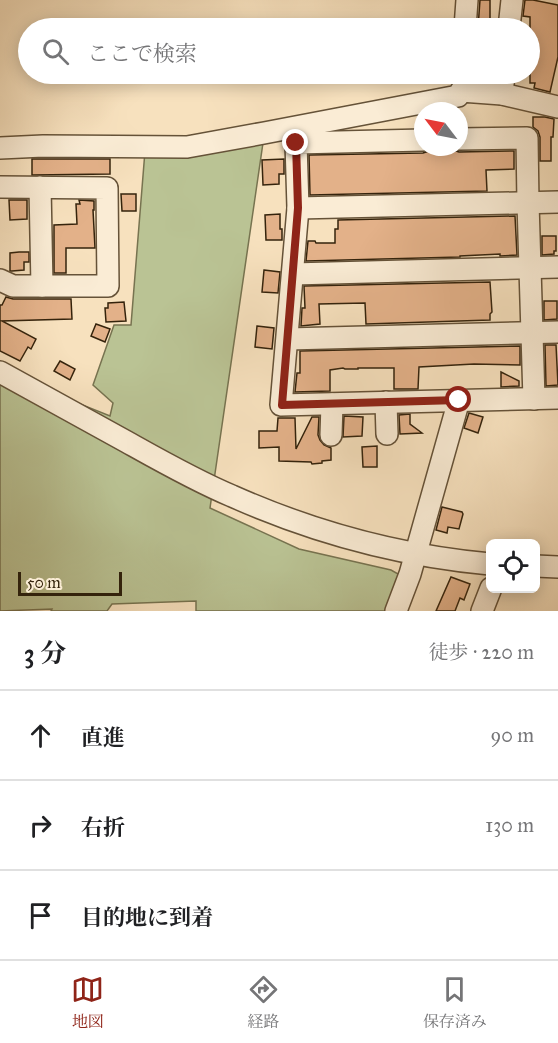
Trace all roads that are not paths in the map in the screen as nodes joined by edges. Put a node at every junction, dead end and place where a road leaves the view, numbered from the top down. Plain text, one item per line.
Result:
1 (467, 0) edge
2 (512, 0) edge
3 (466, 18) edge
4 (510, 18) edge
5 (461, 84) edge
6 (503, 84) edge
7 (558, 107) edge
8 (468, 139) edge
9 (414, 140) edge
10 (0, 148) edge
11 (0, 187) edge
12 (40, 187) junction
13 (558, 202) edge
14 (528, 203) junction
15 (298, 208) junction
16 (558, 267) edge
17 (530, 268) junction
18 (293, 274) junction
19 (0, 280) edge
20 (42, 286) junction
21 (532, 332) junction
22 (558, 332) edge
23 (288, 339) junction
24 (0, 372) edge
25 (558, 398) edge
26 (534, 399) junction
27 (459, 400) junction
28 (386, 402) junction
29 (332, 404) junction
30 (387, 434) dead end
31 (331, 435) dead end
32 (416, 554) junction
33 (486, 564) edge
34 (540, 566) edge
35 (558, 567) edge
36 (489, 593) edge
37 (396, 611) edge
38 (482, 611) edge

1 - 3 street
2 - 4 street
5 - 10 street
6 - 7 street
8 - 14 street
9 - 15 street
11 - 12 street
12 - 20 street
12 - 20 street
13 - 14 street
14 - 15 street
14 - 17 street
15 - 18 street
16 - 17 street
17 - 18 street
17 - 21 street
18 - 23 street
19 - 20 street
21 - 22 street
21 - 23 street
21 - 26 street
23 - 29 street
24 - 32 street
25 - 26 street
26 - 27 street
27 - 28 street
27 - 32 street
28 - 29 street
28 - 30 street
29 - 31 street
32 - 33 street
32 - 37 street
34 - 35 street
36 - 38 street

